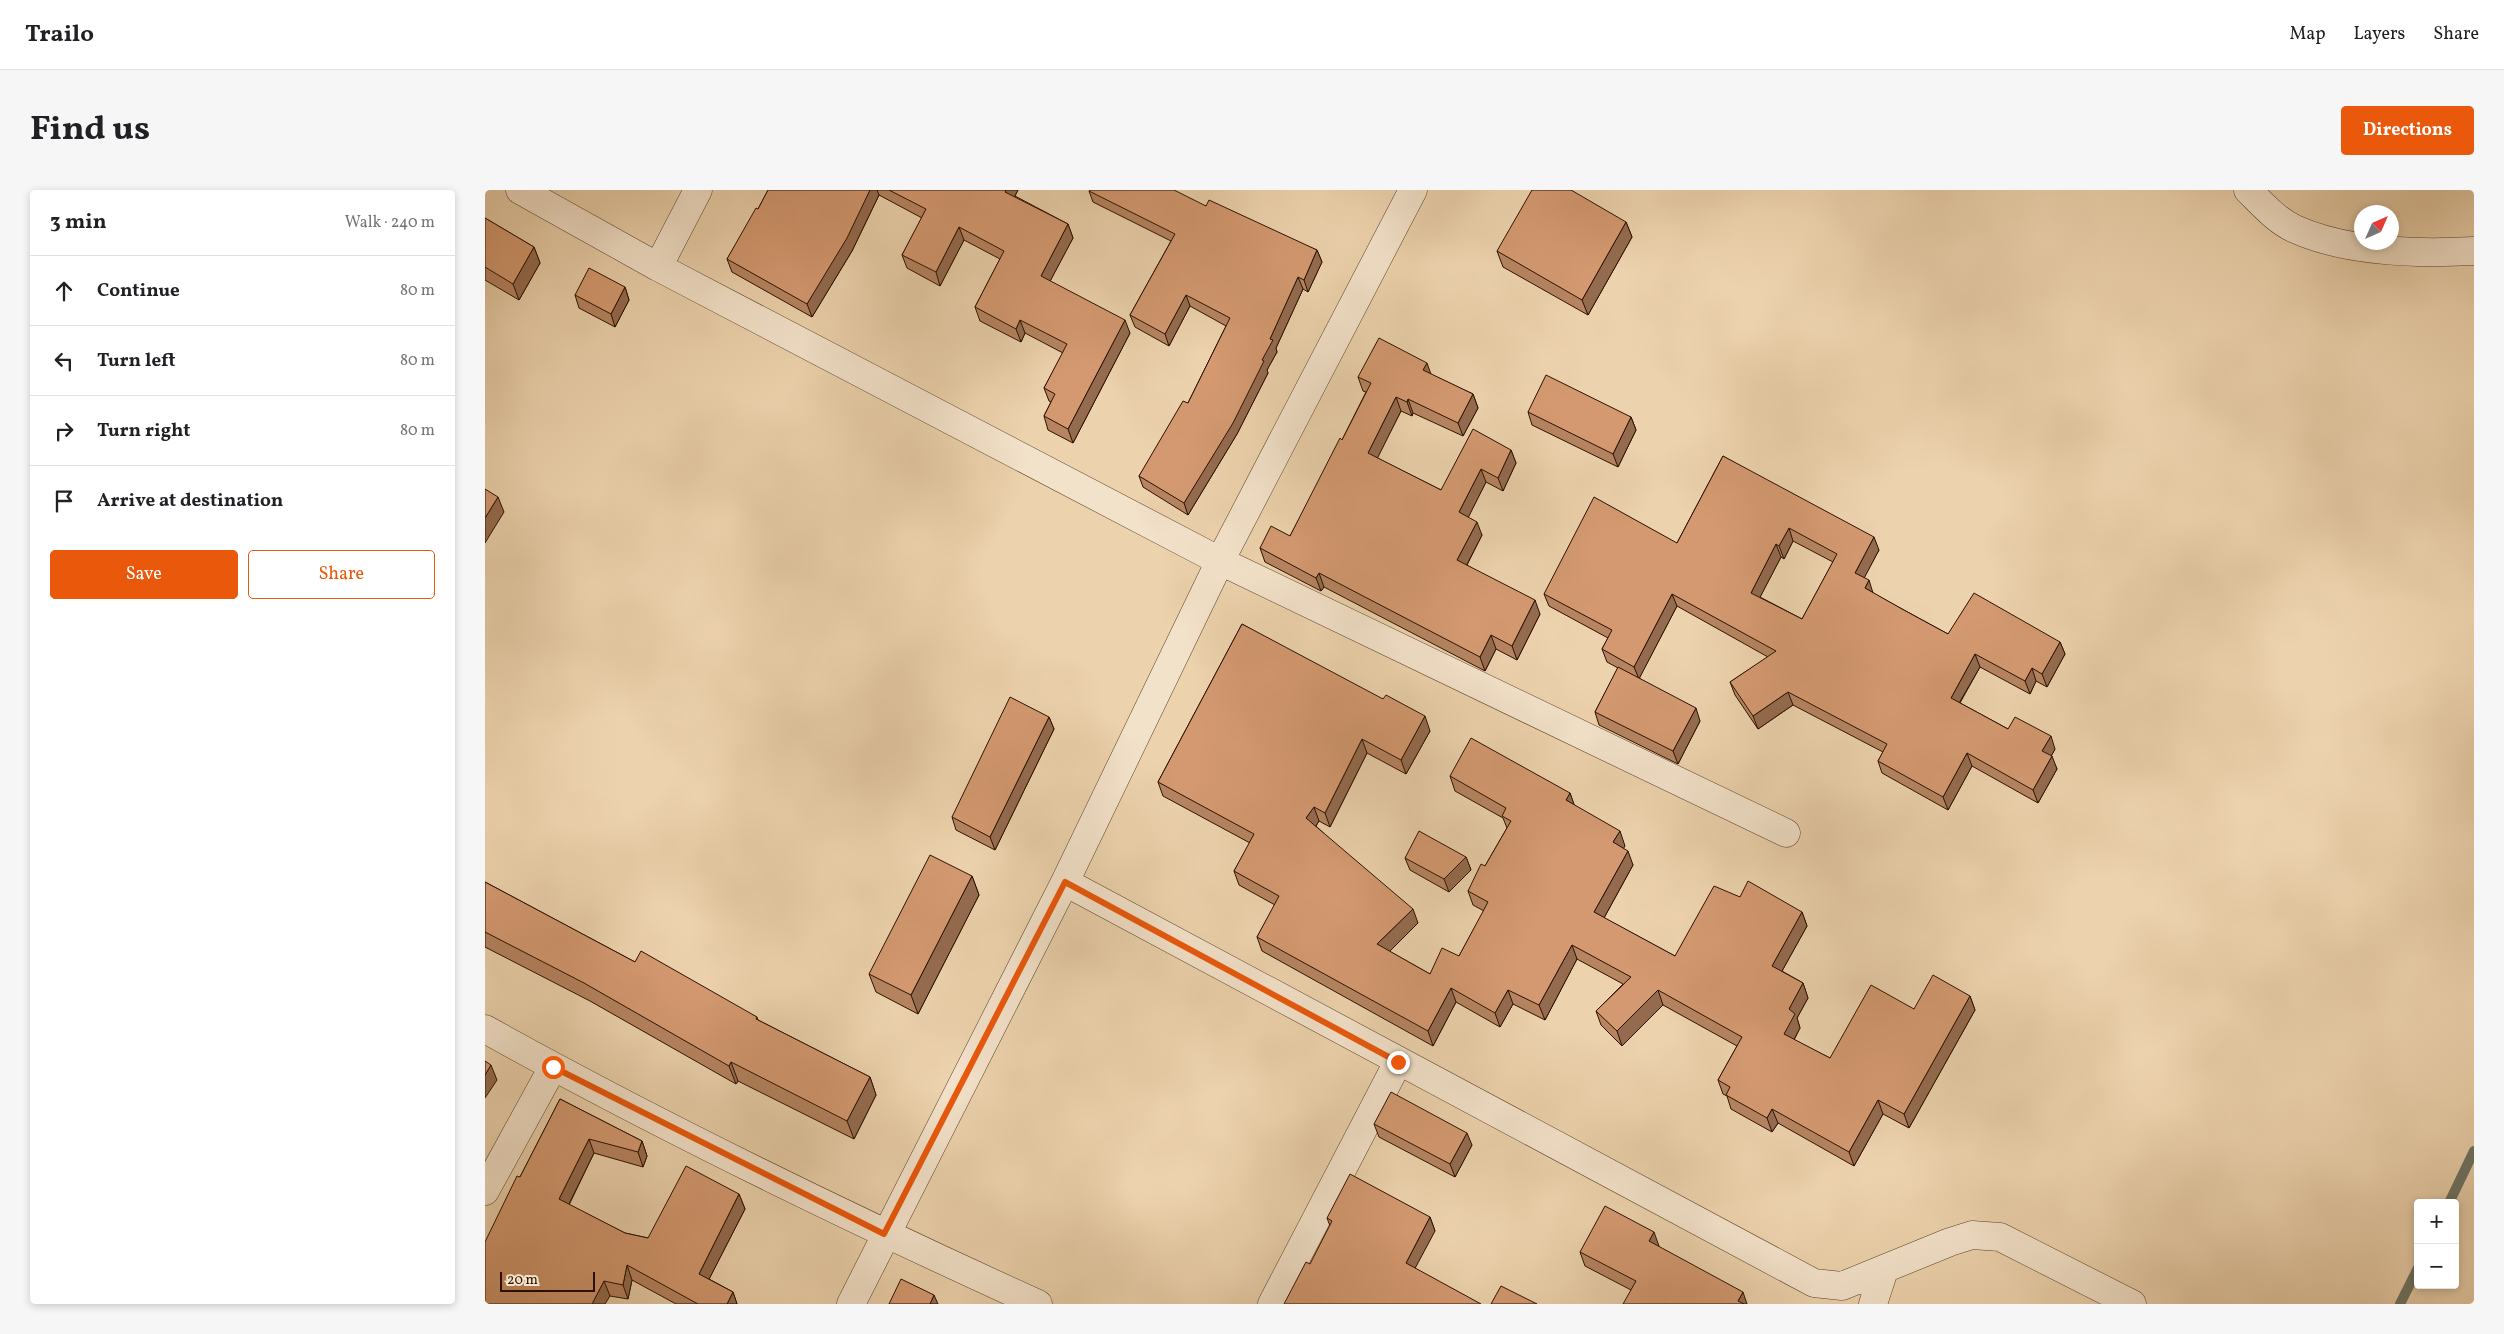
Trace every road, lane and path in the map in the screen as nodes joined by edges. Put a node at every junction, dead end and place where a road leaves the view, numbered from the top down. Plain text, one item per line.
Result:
1 (520, 190) edge
2 (698, 190) edge
3 (1413, 190) edge
4 (2248, 190) edge
5 (2474, 251) edge
6 (658, 267) junction
7 (1220, 561) junction
8 (1787, 833) dead end
9 (1065, 882) junction
10 (485, 1029) edge
11 (1398, 1062) junction
12 (553, 1067) junction
13 (485, 1191) edge
14 (884, 1234) junction
15 (1885, 1270) junction
16 (851, 1304) edge
17 (1038, 1304) edge
18 (1272, 1304) edge
19 (1873, 1304) edge
20 (2132, 1304) edge

1 - 6 street
2 - 6 street
3 - 7 street
4 - 5 street
6 - 7 street
7 - 8 street
7 - 9 street
9 - 11 street
9 - 14 street
10 - 12 street
11 - 15 street
11 - 18 street
12 - 13 street
12 - 14 street
14 - 16 street
14 - 17 street
15 - 19 street
15 - 20 street

